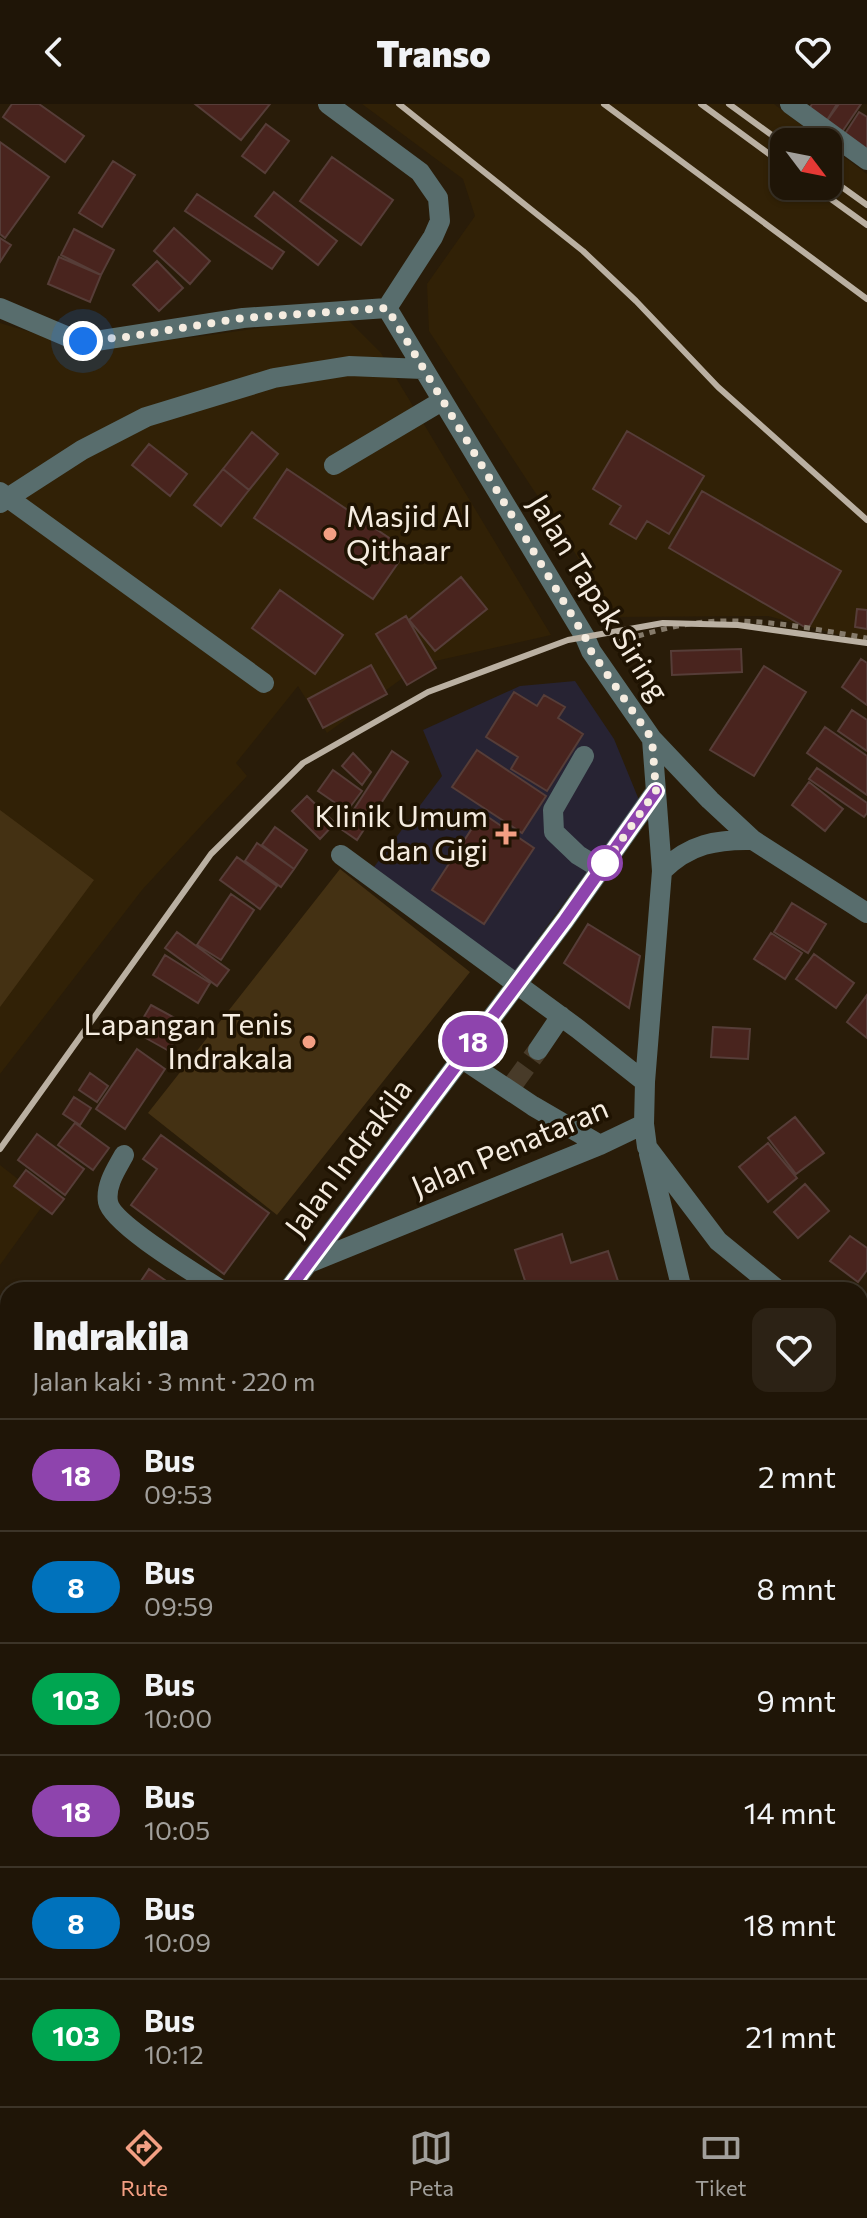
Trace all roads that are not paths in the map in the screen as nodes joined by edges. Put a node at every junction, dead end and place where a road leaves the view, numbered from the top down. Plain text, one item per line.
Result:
1 (328, 104) edge
2 (790, 104) edge
3 (867, 160) edge
4 (0, 308) edge
5 (387, 308) junction
6 (423, 369) junction
7 (442, 401) junction
8 (334, 465) dead end
9 (3, 497) edge
10 (264, 683) dead end
11 (652, 739) junction
12 (584, 756) dead end
13 (656, 791) junction
14 (753, 840) junction
15 (341, 855) dead end
16 (601, 869) junction
17 (662, 871) junction
18 (867, 913) edge
19 (516, 984) junction
20 (561, 1016) junction
21 (538, 1050) tunnel mouth
22 (461, 1058) junction
23 (645, 1082) junction
24 (644, 1124) junction
25 (600, 1145) junction
26 (647, 1147) junction
27 (124, 1155) dead end
28 (309, 1263) junction
29 (209, 1282) edge
30 (294, 1282) edge
31 (680, 1282) edge
32 (768, 1282) edge

1 - 5 street
2 - 3 street
4 - 5 street
5 - 6 street, Jalan Tapak Siring
6 - 7 street, Jalan Tapak Siring
6 - 9 street
7 - 8 street
7 - 11 street, Jalan Tapak Siring
9 - 10 street
11 - 13 street, Jalan Tapak Siring
11 - 14 street
12 - 16 street
13 - 16 street, Jalan Indrakila
13 - 17 street, Jalan Tapak Siring
14 - 17 street
14 - 18 street
15 - 19 street
16 - 19 street, Jalan Indrakila
17 - 23 street, Jalan Tapak Siring
19 - 20 street
19 - 22 street, Jalan Indrakila
20 - 21 street
20 - 23 street
22 - 25 street
22 - 28 street, Jalan Indrakila
23 - 24 street, Jalan Tapak Siring
24 - 25 street, Jalan Penataran
24 - 26 street, Jalan Tapak Siring
25 - 28 street, Jalan Penataran
26 - 31 street, Jalan Penataran
26 - 32 street, Jalan Tapak Siring
27 - 29 street
28 - 30 street, Jalan Indrakila

